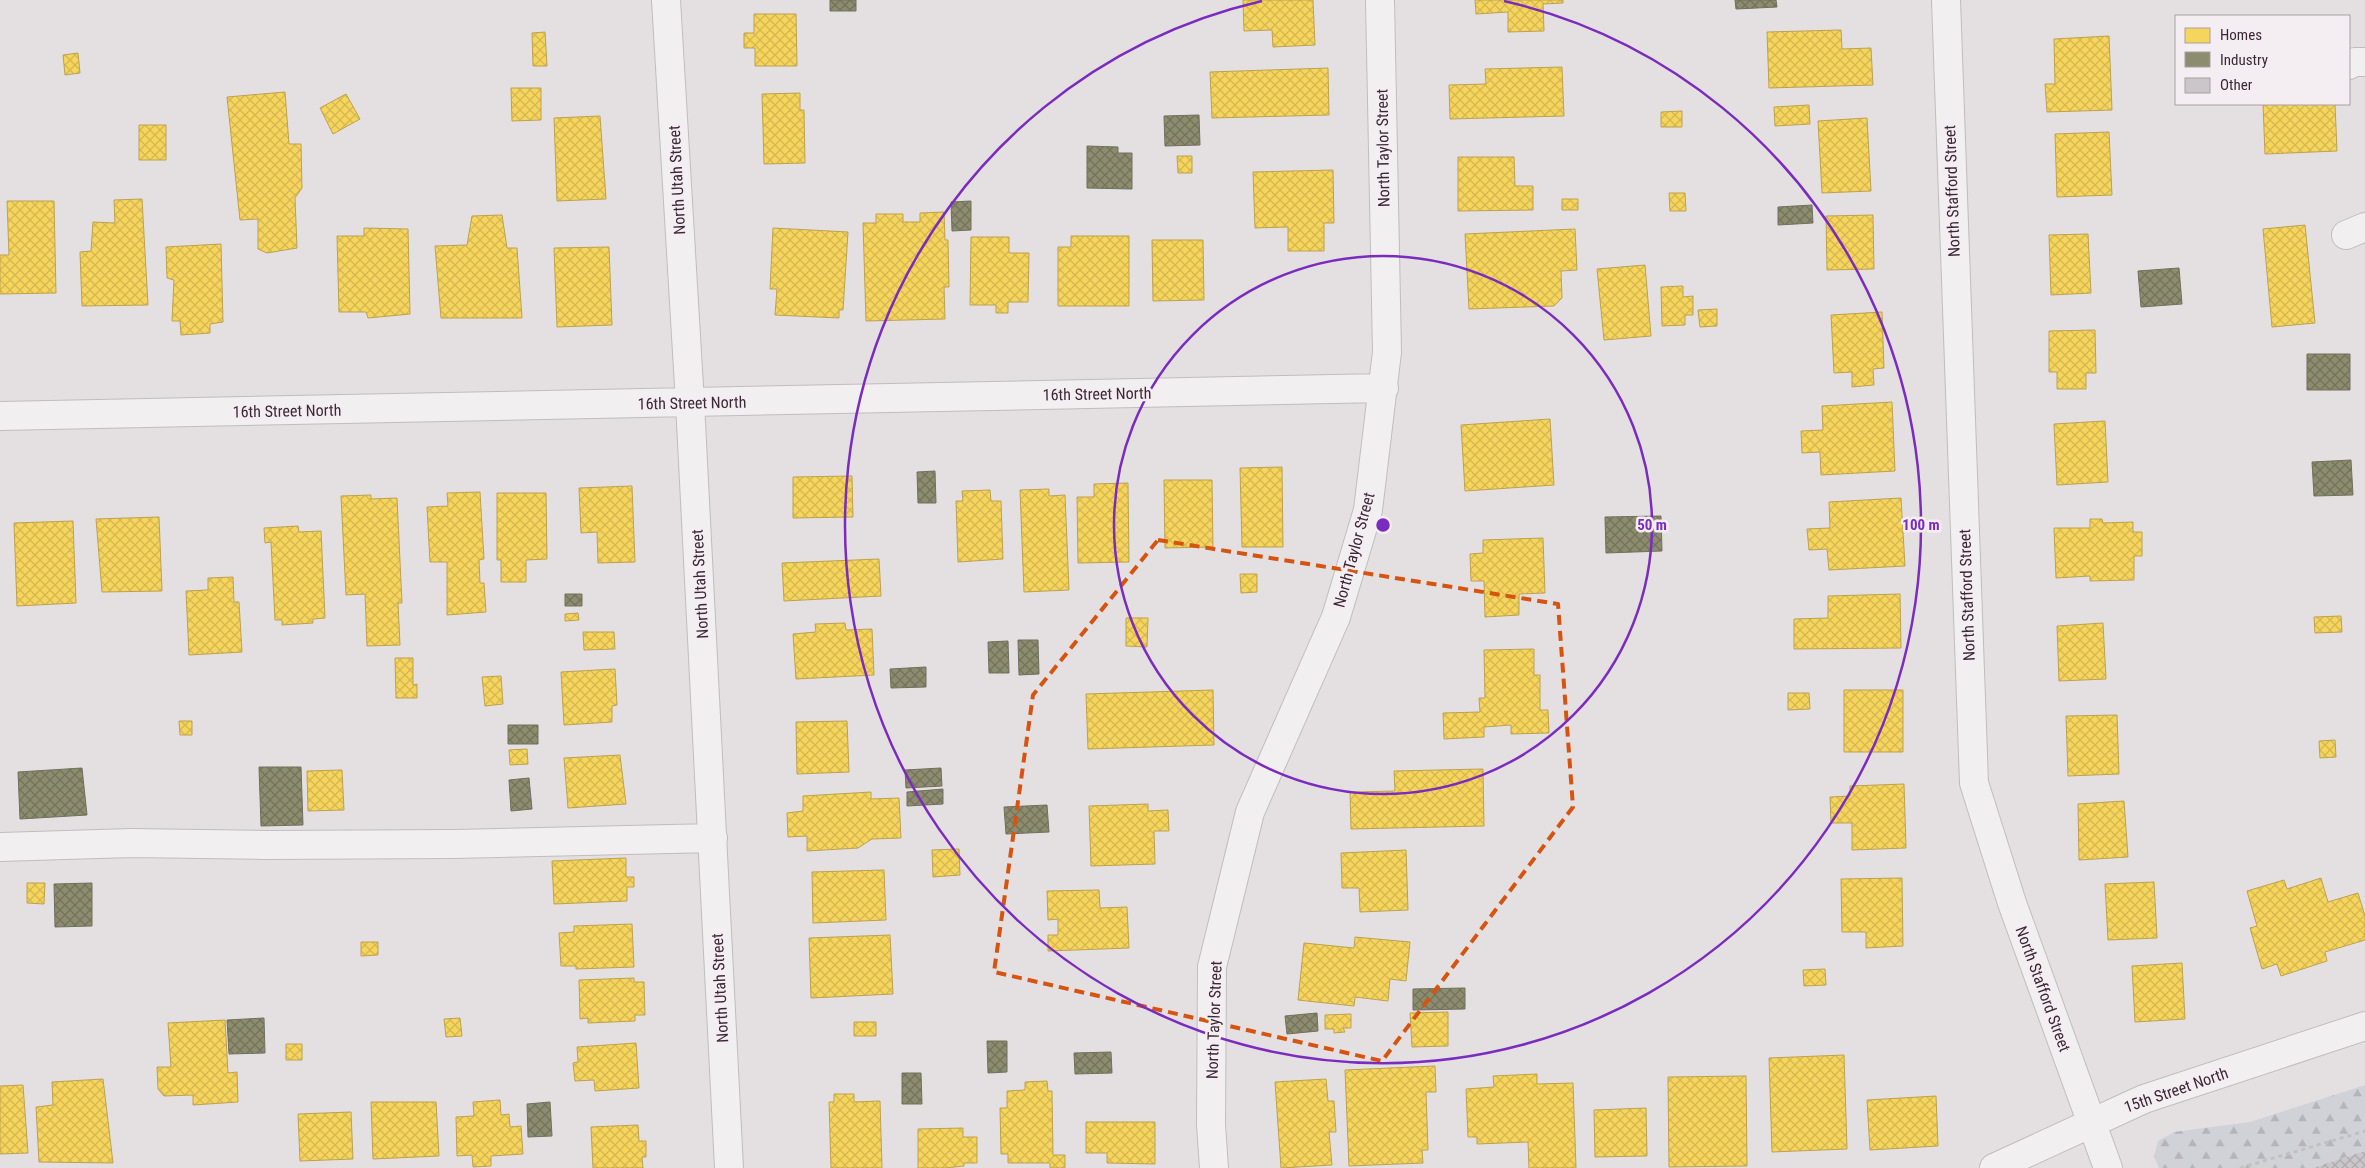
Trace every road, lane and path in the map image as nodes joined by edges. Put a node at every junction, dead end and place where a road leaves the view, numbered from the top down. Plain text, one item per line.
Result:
1 (666, 0) edge
2 (1380, 0) edge
3 (1946, 0) edge
4 (2365, 62) edge
5 (2350, 64) edge
6 (1384, 388) junction
7 (690, 403) junction
8 (0, 416) edge
9 (713, 838) junction
10 (0, 847) edge
11 (2365, 1026) edge
12 (2092, 1122) junction
13 (2365, 1131) edge
14 (729, 1168) edge
15 (1214, 1168) edge
16 (1994, 1168) edge
17 (2108, 1168) edge
18 (2240, 1168) edge

1 - 7 street, North Utah Street
2 - 6 street, North Taylor Street
3 - 12 street, North Stafford Street
4 - 5 street
6 - 7 street, 16th Street North
6 - 15 street, North Taylor Street
7 - 8 street, 16th Street North
7 - 9 street, North Utah Street
9 - 10 street
9 - 14 street, North Utah Street
11 - 12 street, 15th Street North
12 - 16 street, 15th Street North
12 - 17 street, North Stafford Street
13 - 18 path

